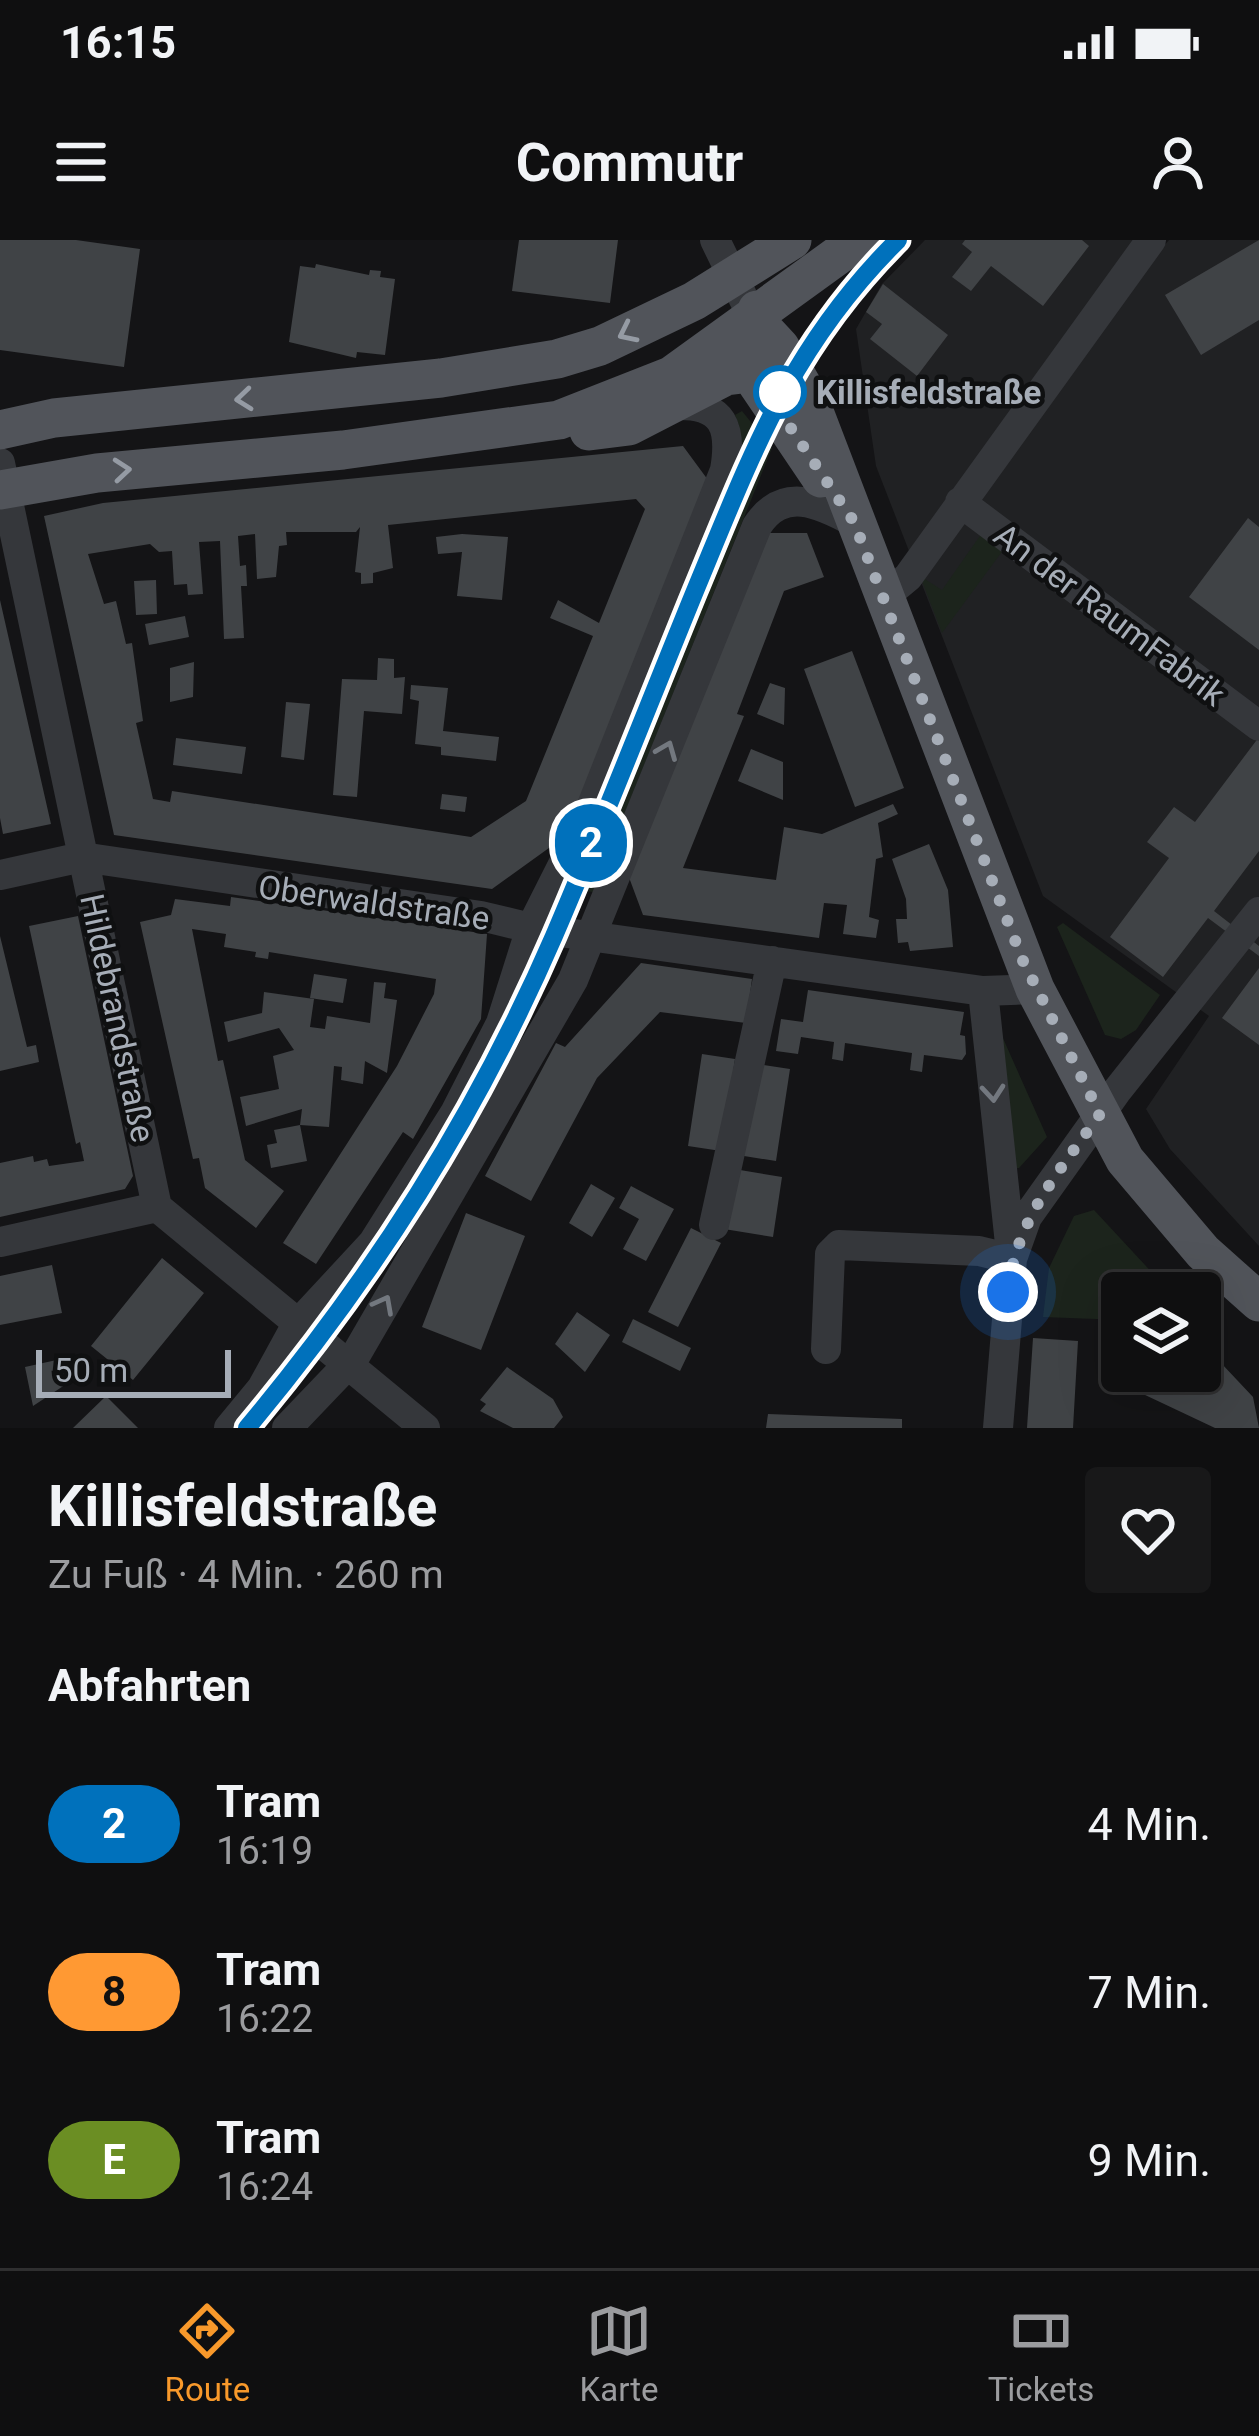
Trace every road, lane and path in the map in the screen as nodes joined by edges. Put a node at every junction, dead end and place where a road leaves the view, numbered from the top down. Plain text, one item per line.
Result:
1 (715, 240) edge
2 (792, 240) edge
3 (838, 240) edge
4 (859, 240) edge
5 (1151, 240) edge
6 (730, 279) junction
7 (753, 318) junction
8 (750, 373) junction
9 (677, 405) junction
10 (524, 429) junction
11 (0, 430) edge
12 (2, 481) edge
13 (960, 502) junction
14 (854, 522) junction
15 (884, 597) junction
16 (1259, 726) edge
17 (82, 857) junction
18 (0, 875) edge
19 (1259, 912) edge
20 (531, 928) junction
21 (593, 937) junction
22 (772, 961) junction
23 (1035, 989) junction
24 (983, 991) junction
25 (1100, 1114) junction
26 (157, 1207) junction
27 (714, 1225) dead end
28 (0, 1242) edge
29 (1012, 1259) junction
30 (1259, 1302) edge
31 (296, 1326) junction
32 (826, 1349) dead end
33 (348, 1366) junction
34 (229, 1428) edge
35 (287, 1428) edge
36 (424, 1428) edge
37 (998, 1428) edge

1 - 6 street
2 - 6 main road
3 - 7 main road
4 - 7 main road
5 - 13 street, An der RaumFabrik
6 - 7 street
6 -> 11 main road
7 - 8 main road
7 - 10 main road
7 - 14 main road
8 - 9 main road
8 - 14 main road
9 - 10 main road
9 - 20 street
12 -> 10 main road
12 - 17 street, Hildebrandstraße
13 - 15 street, An der RaumFabrik
13 - 16 street, An der RaumFabrik
14 - 15 main road
21 -> 14 street
15 - 23 main road
17 - 18 street, Oberwaldstraße
17 - 20 street, Oberwaldstraße
17 - 26 street, Hildebrandstraße
19 - 25 street
20 - 21 street, Oberwaldstraße
20 - 31 street
21 - 22 street, Oberwaldstraße
33 -> 21 street
22 - 24 street, Oberwaldstraße
22 - 27 street
23 - 24 street, Oberwaldstraße
23 - 25 main road
24 -> 29 street
25 - 29 street
25 - 30 main road
26 - 28 street
26 - 31 street
29 - 32 street
29 - 37 street
31 - 33 street
31 - 34 street
33 - 35 street
33 - 36 street

